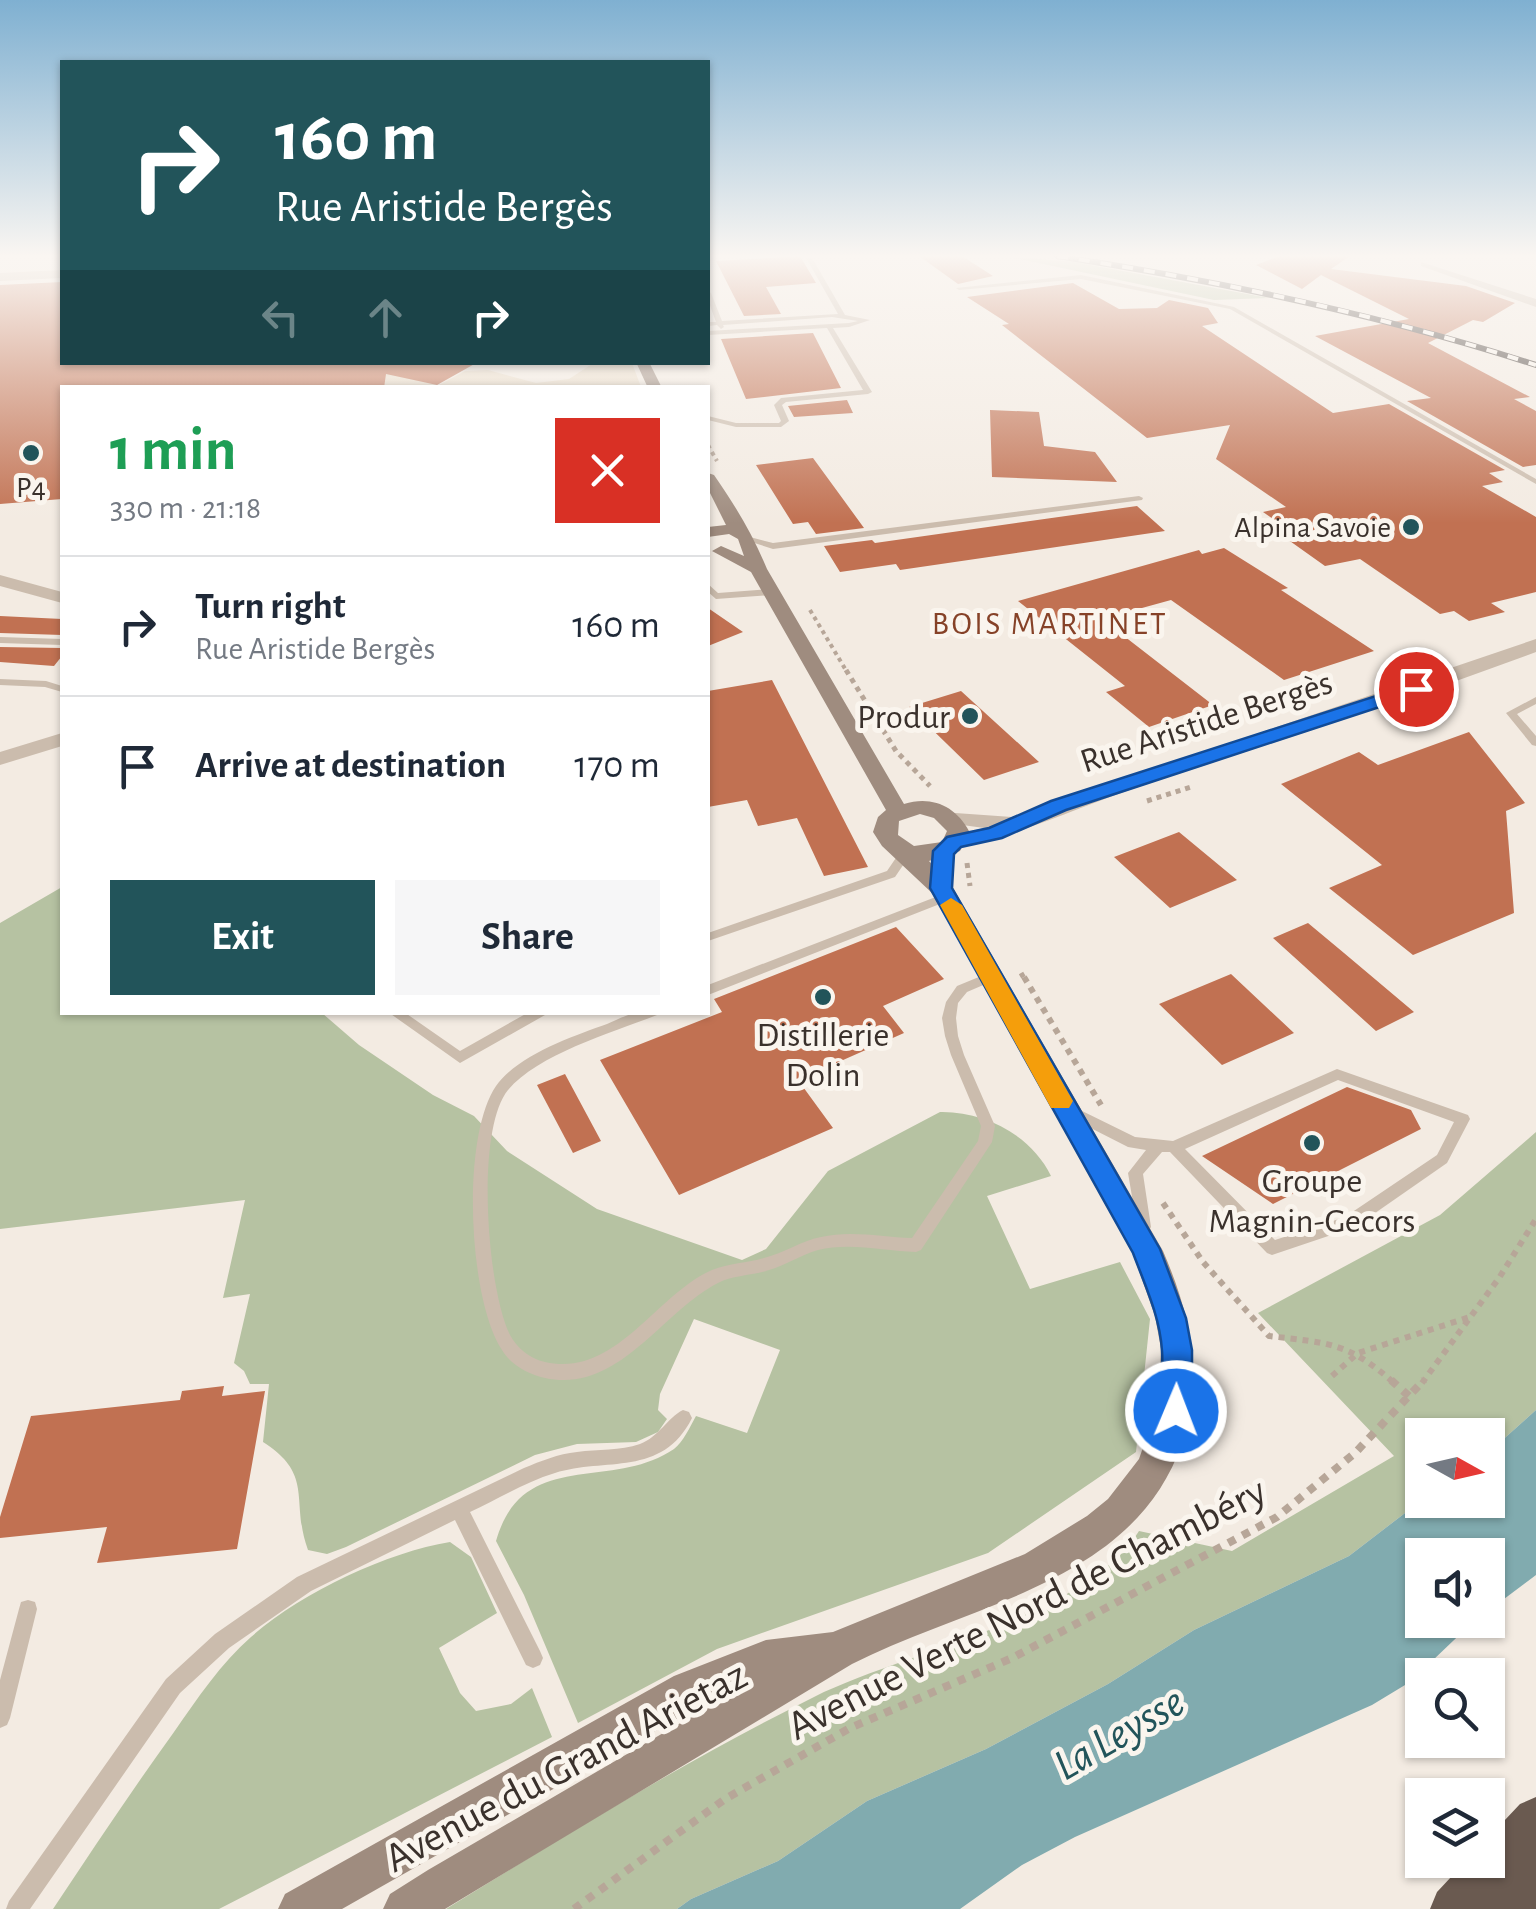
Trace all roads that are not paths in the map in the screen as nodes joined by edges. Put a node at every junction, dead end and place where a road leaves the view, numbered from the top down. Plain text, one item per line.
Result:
1 (840, 345) edge
2 (1298, 345) edge
3 (710, 419) edge
4 (753, 426) junction
5 (710, 429) edge
6 (1536, 482) edge
7 (710, 483) edge
8 (710, 487) edge
9 (1138, 498) dead end
10 (743, 538) junction
11 (712, 541) edge
12 (758, 569) junction
13 (0, 580) edge
14 (710, 589) edge
15 (771, 592) junction
16 (60, 597) edge
17 (0, 640) edge
18 (60, 642) edge
19 (1536, 645) edge
20 (0, 682) edge
21 (60, 688) edge
22 (1536, 700) edge
23 (60, 740) edge
24 (1536, 743) edge
25 (0, 759) edge
26 (879, 777) junction
27 (924, 808) junction
28 (897, 812) junction
29 (961, 838) junction
30 (906, 852) junction
31 (944, 893) junction
32 (710, 935) edge
33 (1003, 970) junction
34 (710, 989) edge
35 (398, 1015) edge
36 (535, 1015) edge
37 (644, 1015) edge
38 (1062, 1104) junction
39 (1166, 1146) junction
40 (1146, 1249) junction
41 (683, 1418) dead end
42 (459, 1509) junction
43 (28, 1608) dead end
44 (840, 1648) junction
45 (532, 1658) dead end
46 (0, 1718) edge
47 (1536, 1820) edge
48 (1536, 1861) edge
49 (17, 1909) edge
50 (300, 1909) edge
51 (405, 1909) edge
52 (1454, 1909) edge
53 (1510, 1909) edge

1 - 4 lane
2 - 6 lane
3 - 4 lane
4 - 5 lane
7 - 10 main road
8 - 11 main road
9 - 10 lane
10 - 11 main road
10 - 12 main road
11 - 12 main road
12 - 15 main road
13 - 16 street
14 - 15 lane
15 - 26 main road
17 - 18 lane
19 - 29 street, Rue Aristide Bergès
20 - 21 lane
22 - 24 lane
23 - 25 street
26 - 27 main road
26 - 28 main road
27 - 28 main road
27 - 29 main road
28 - 30 main road
29 - 30 main road
29 - 31 main road
30 - 31 main road, Avenue du Grand Arietaz
30 - 32 lane
31 - 33 main road, Avenue du Grand Arietaz
31 - 34 lane
33 - 37 lane
33 - 38 main road, Avenue du Grand Arietaz
35 - 36 lane
38 - 39 lane
38 - 40 main road, Avenue du Grand Arietaz
39 - 39 lane
39 - 40 lane
40 - 44 main road, Avenue du Grand Arietaz
41 - 42 lane
42 - 45 lane
42 - 49 lane
43 - 46 lane
44 - 50 main road, Avenue du Grand Arietaz
44 - 51 main road, Avenue du Grand Arietaz
47 - 52 highway
48 - 53 highway

